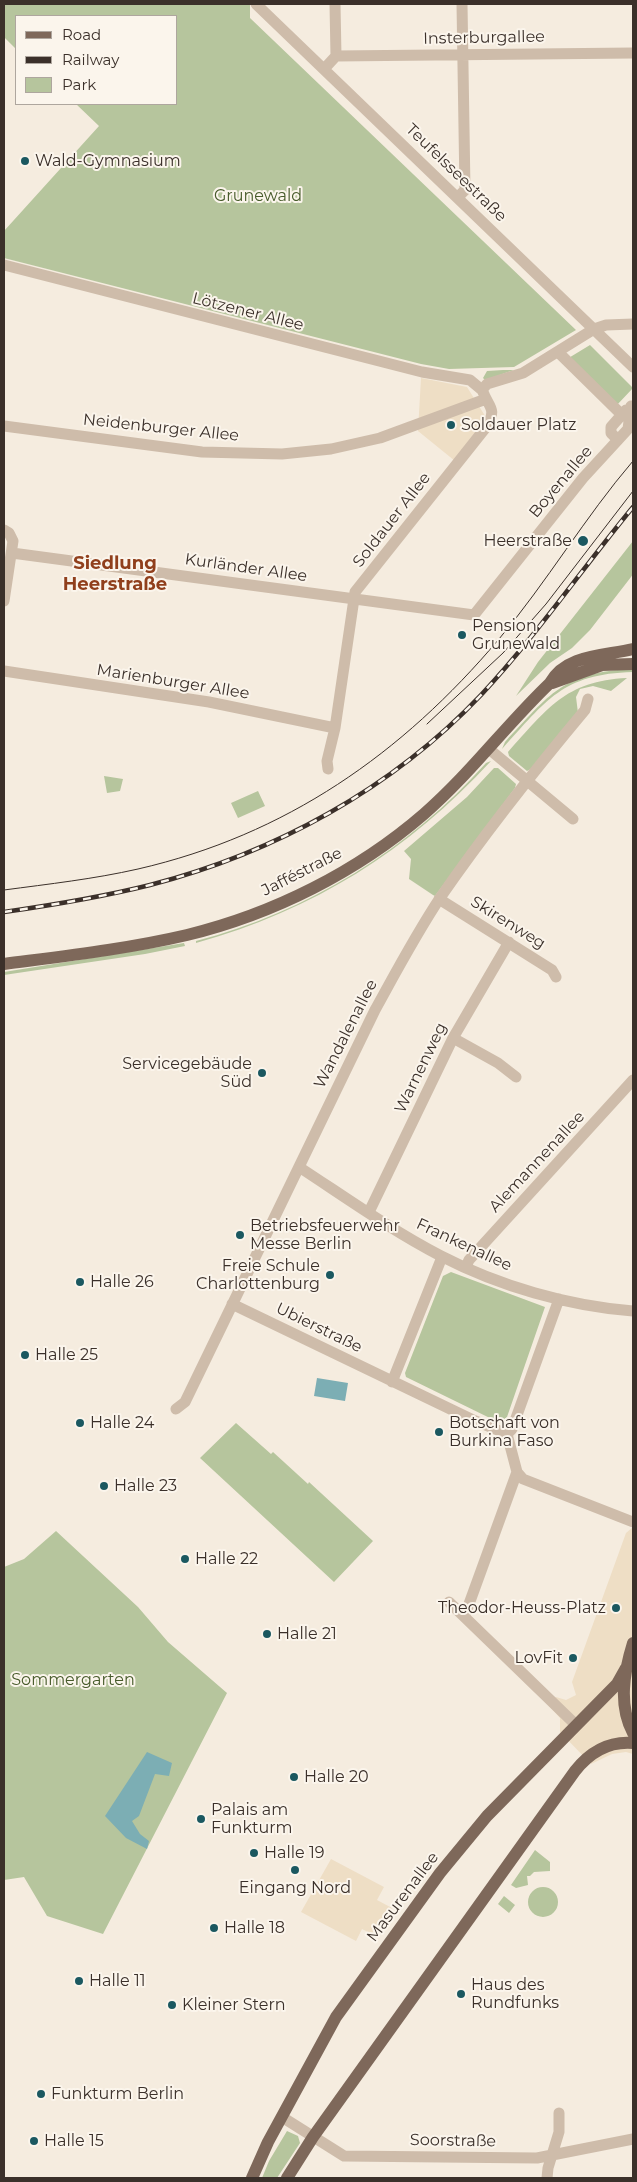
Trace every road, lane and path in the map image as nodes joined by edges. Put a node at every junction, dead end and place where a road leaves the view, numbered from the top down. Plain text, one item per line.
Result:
1 (256, 4) edge
2 (335, 4) edge
3 (462, 4) edge
4 (633, 53) edge
5 (463, 54) junction
6 (336, 56) junction
7 (324, 69) junction
8 (458, 196) junction
9 (4, 265) edge
10 (633, 324) edge
11 (594, 329) junction
12 (558, 352) junction
13 (633, 367) edge
14 (484, 394) junction
15 (632, 404) edge
16 (622, 415) junction
17 (4, 426) edge
18 (618, 440) junction
19 (4, 530) edge
20 (12, 553) junction
21 (6, 572) edge
22 (354, 599) junction
23 (4, 601) edge
24 (474, 615) joint
25 (631, 650) edge
26 (633, 664) edge
27 (4, 671) edge
28 (550, 683) junction
29 (588, 699) dead end
30 (335, 728) junction
31 (489, 749) junction
32 (328, 769) dead end
33 (526, 780) junction
34 (573, 819) dead end
35 (440, 899) junction
36 (509, 942) junction
37 (4, 964) edge
38 (556, 977) dead end
39 (453, 1038) junction
40 (516, 1077) dead end
41 (633, 1080) edge
42 (299, 1167) junction
43 (369, 1212) junction
44 (442, 1257) junction
45 (466, 1267) junction
46 (559, 1299) junction
47 (232, 1304) junction
48 (633, 1311) edge
49 (392, 1382) junction
50 (176, 1409) dead end
51 (507, 1434) junction
52 (517, 1472) junction
53 (633, 1522) edge
54 (449, 1602) dead end
55 (465, 1615) junction
56 (633, 1642) edge
57 (626, 1668) junction
58 (576, 1725) junction
59 (633, 1733) edge
60 (633, 1743) edge
61 (559, 2113) dead end
62 (282, 2117) junction
63 (313, 2137) junction
64 (633, 2139) edge
65 (551, 2156) junction
66 (252, 2178) edge
67 (287, 2178) edge
68 (547, 2178) edge

1 - 7 street, Teufelsseestraße
2 - 6 street
3 - 5 street
4 - 5 street, Insterburgallee
5 - 6 street, Insterburgallee
5 - 8 street
6 - 7 street
7 - 8 street, Teufelsseestraße
8 - 11 street, Teufelsseestraße
9 - 14 street, Lötzener Allee
10 - 11 street
11 - 12 street
11 - 13 street, Teufelsseestraße
12 - 14 street
12 - 16 street
14 - 17 street, Neidenburger Allee
14 - 22 street, Soldauer Allee
15 - 16 street, Boyenallee
15 - 18 street, Boyenallee
16 - 18 street, Boyenallee
18 - 24 street, Boyenallee
19 - 20 street
20 - 21 street
20 - 22 street, Kurländer Allee
21 - 23 street
22 - 24 street, Kurländer Allee
22 - 30 street, Soldauer Allee
25 - 28 main road, Jafféstraße
26 - 28 main road, Jafféstraße
27 - 30 street, Marienburger Allee
28 - 31 main road, Jafféstraße
29 - 33 street, Wandalenallee
30 - 32 street, Soldauer Allee
31 - 33 street
31 - 37 main road, Jafféstraße
33 - 34 street
33 - 35 street, Wandalenallee
35 - 36 street, Skirenweg
35 - 42 street, Wandalenallee
36 - 38 street, Skirenweg
36 - 39 street, Warnenweg
39 - 40 street
39 - 43 street, Warnenweg
41 - 45 street, Alemannenallee
42 - 43 street, Frankenallee
42 - 47 street, Wandalenallee
43 - 44 street, Frankenallee
44 - 45 street, Frankenallee
44 - 49 street
45 - 46 street, Frankenallee
46 - 48 street, Frankenallee
46 - 51 street
47 - 49 street, Ubierstraße
47 - 50 street, Wandalenallee
49 - 51 street, Ubierstraße
51 - 52 street
52 - 53 street
52 - 55 street
54 - 55 street
55 - 58 street
56 - 57 main road
57 - 58 main road, Masurenallee
57 - 59 main road
58 - 62 main road, Masurenallee
60 - 63 main road
61 - 65 street
62 - 63 street, Soorstraße
62 - 66 main road, Masurenallee
63 - 65 street, Soorstraße
63 - 67 main road
64 - 65 street, Soorstraße
65 - 68 street

